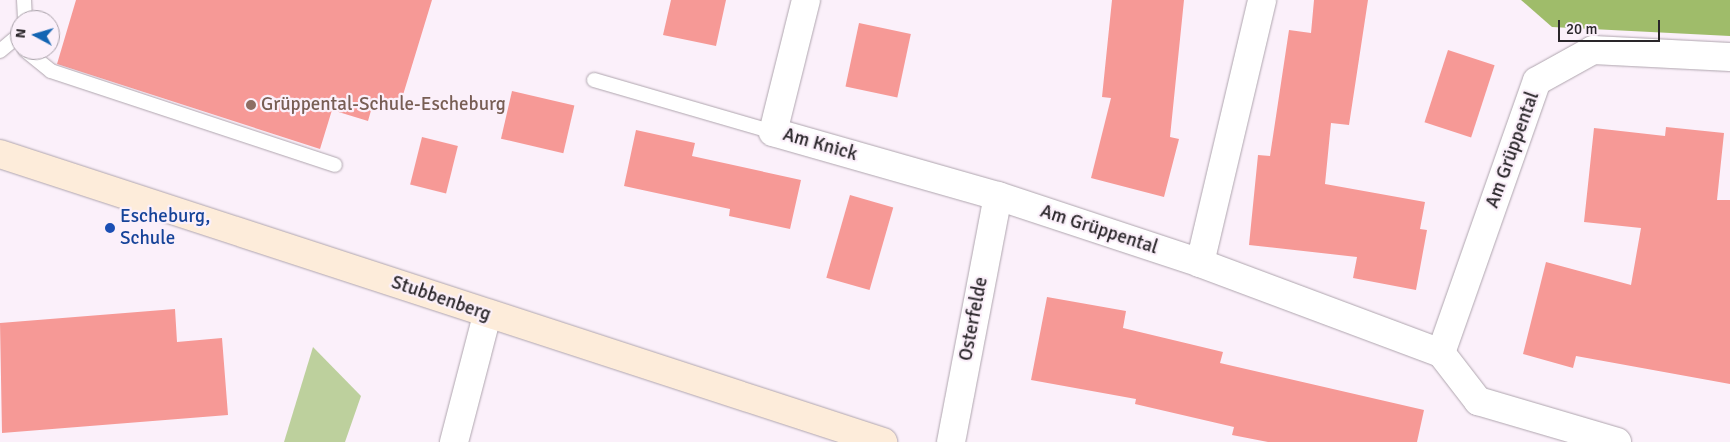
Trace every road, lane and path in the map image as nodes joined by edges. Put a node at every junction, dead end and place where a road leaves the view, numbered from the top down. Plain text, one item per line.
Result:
1 (806, 0) edge
2 (1262, 0) edge
3 (1730, 57) edge
4 (38, 60) edge
5 (594, 80) dead end
6 (773, 132) junction
7 (0, 154) edge
8 (335, 165) dead end
9 (998, 196) junction
10 (1200, 263) junction
11 (487, 315) junction
12 (1441, 353) junction
13 (454, 442) edge
14 (882, 442) edge
15 (951, 442) edge
16 (1617, 442) edge

1 - 6 street, Am Knick
2 - 10 street
3 - 12 street, Am Grüppental
4 - 8 lane
5 - 6 lane
6 - 9 street, Am Knick
7 - 11 main road, Stubbenberg
9 - 10 street, Am Grüppental
9 - 15 street, Osterfelde
10 - 12 street, Am Grüppental
11 - 13 street
11 - 14 main road, Stubbenberg
12 - 16 street

